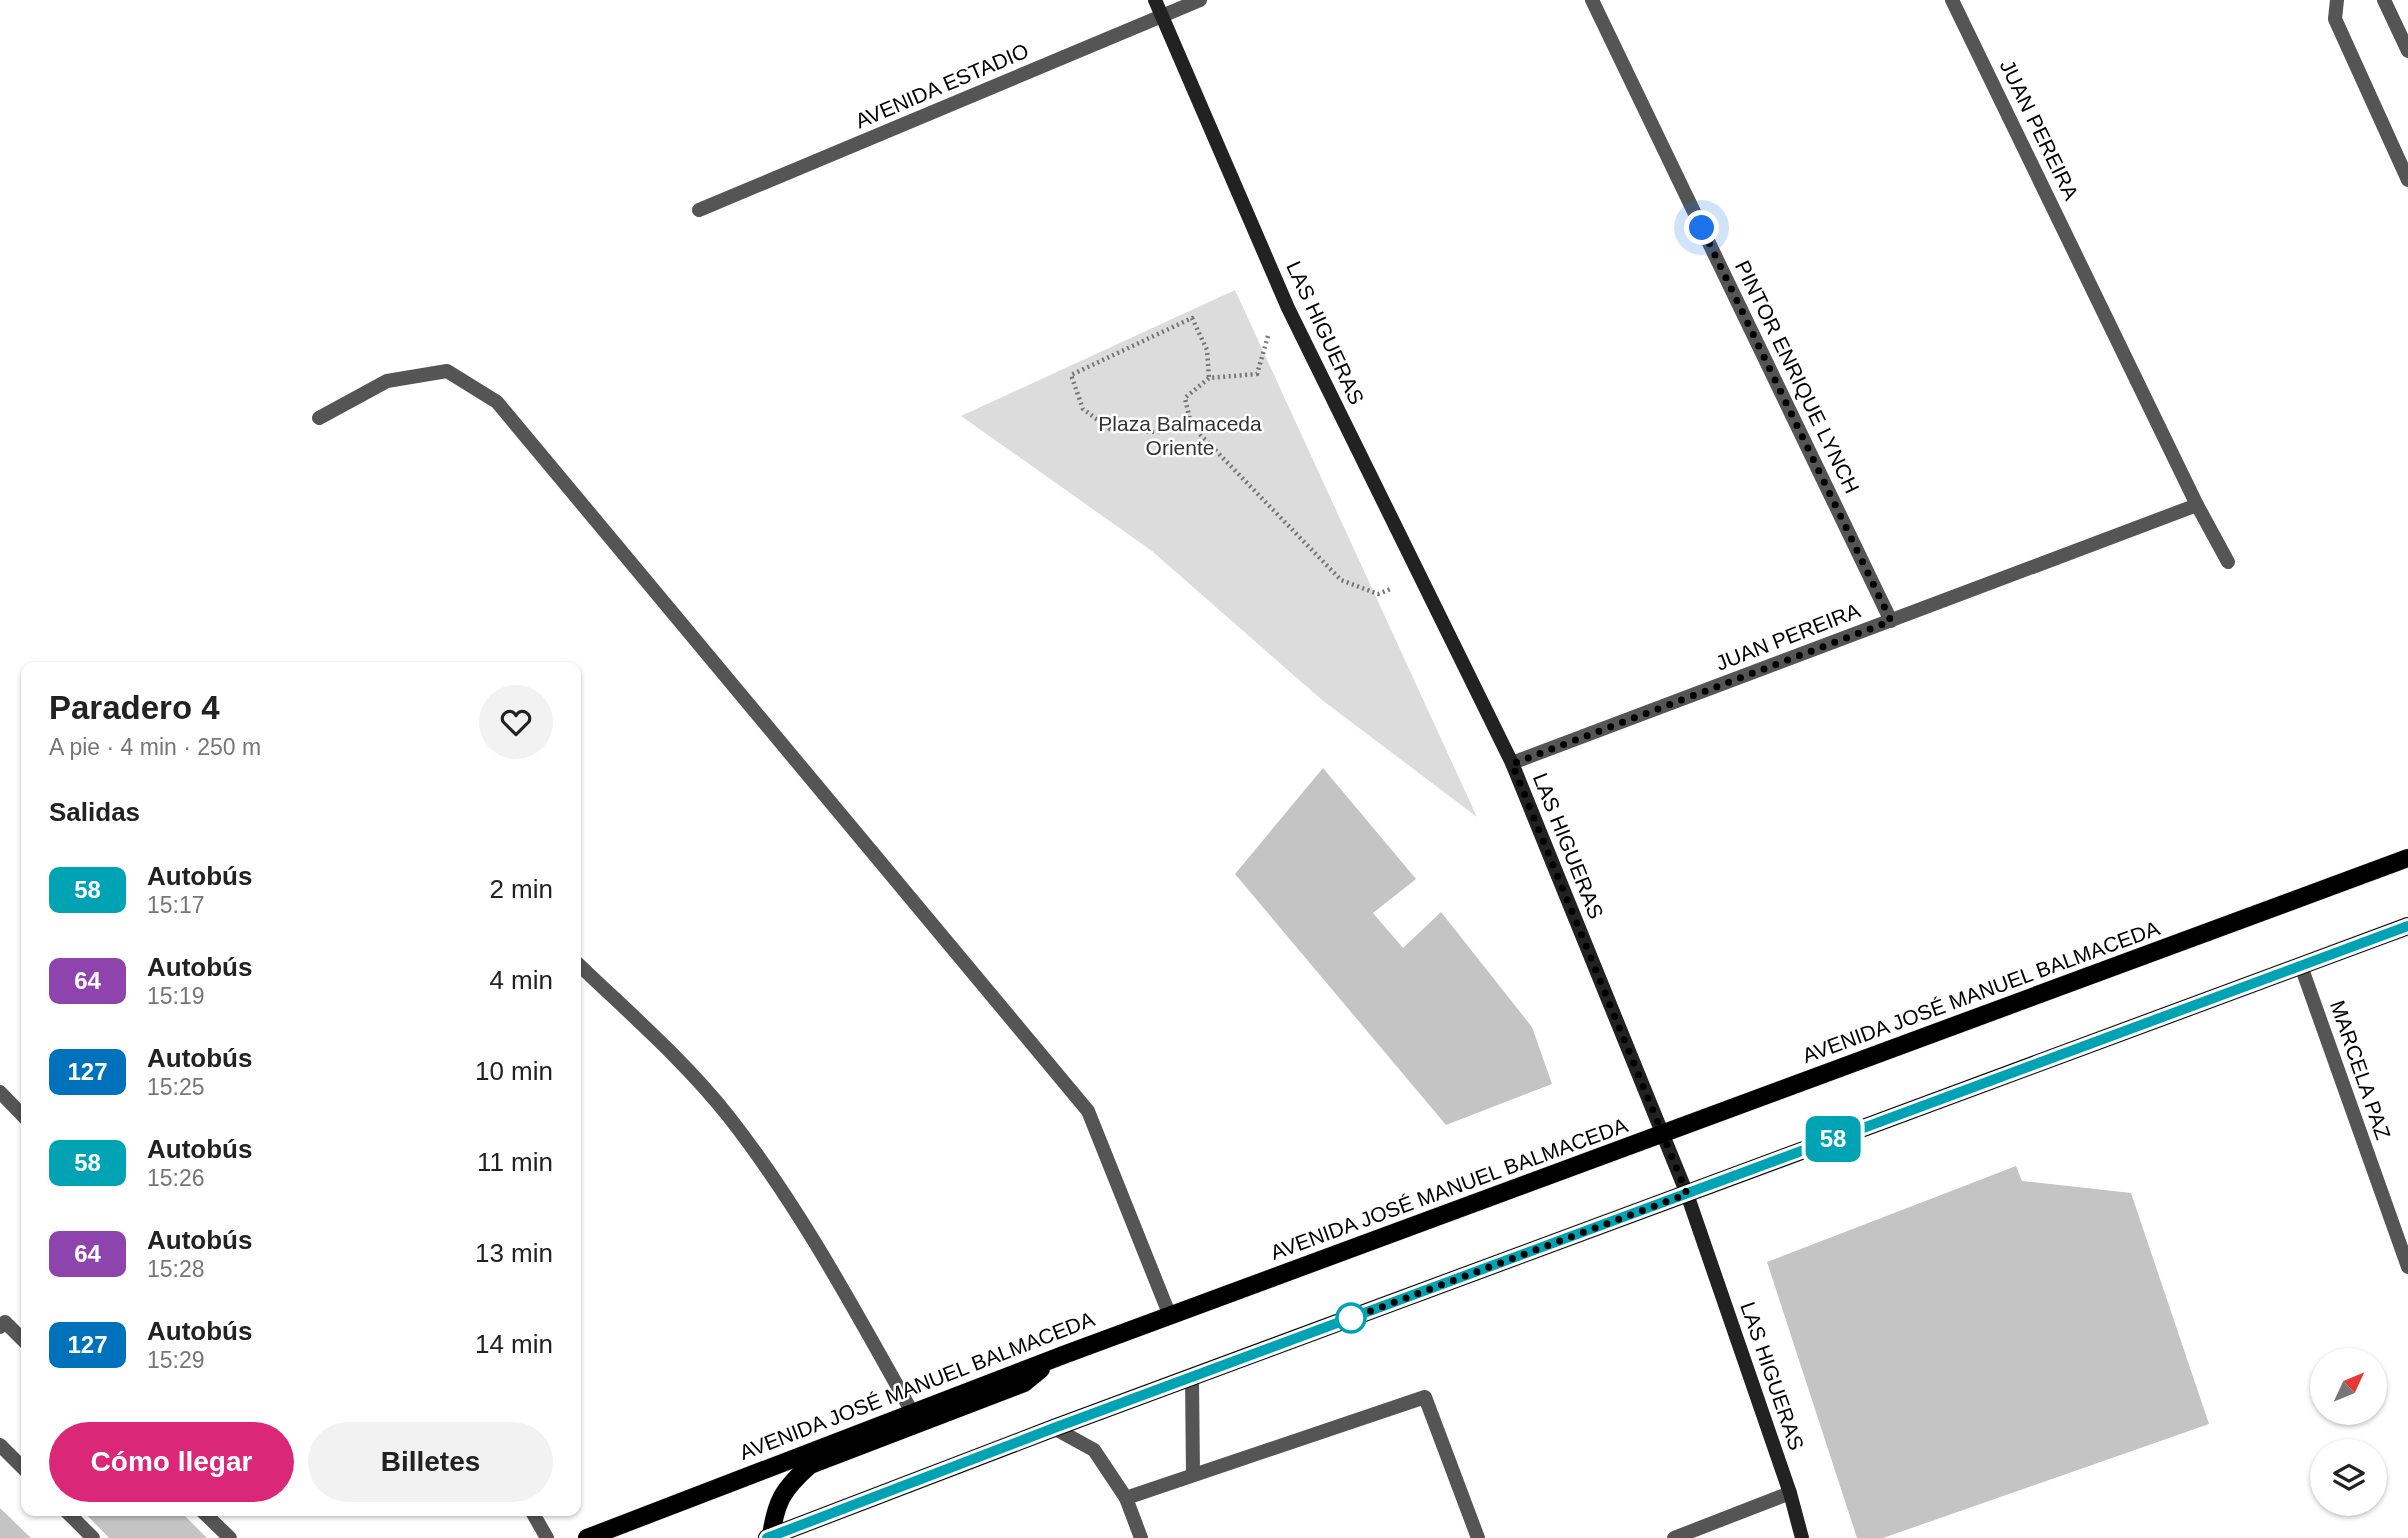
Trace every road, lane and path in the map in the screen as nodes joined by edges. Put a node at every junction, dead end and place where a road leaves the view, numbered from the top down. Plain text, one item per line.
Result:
1 (1156, 0) edge
2 (1200, 0) edge
3 (1592, 0) edge
4 (1952, 0) edge
5 (2337, 0) edge
6 (2385, 0) edge
7 (1163, 16) junction
8 (2408, 51) edge
9 (2408, 180) edge
10 (699, 210) dead end
11 (1288, 308) junction
12 (1209, 378) junction
13 (1189, 417) junction
14 (318, 418) dead end
15 (2197, 505) junction
16 (2228, 562) dead end
17 (1419, 577) junction
18 (1891, 621) junction
19 (1512, 764) junction
20 (2408, 858) edge
21 (2408, 926) edge
22 (2301, 965) junction
23 (581, 967) edge
24 (0, 1092) edge
25 (21, 1114) edge
26 (1662, 1134) junction
27 (1687, 1194) junction
28 (2408, 1267) edge
29 (1170, 1316) junction
30 (0, 1327) edge
31 (21, 1338) edge
32 (1066, 1354) junction
33 (1192, 1377) junction
34 (912, 1412) junction
35 (1054, 1428) junction
36 (0, 1445) edge
37 (21, 1466) edge
38 (1193, 1475) junction
39 (1790, 1493) junction
40 (1126, 1498) junction
41 (71, 1516) edge
42 (207, 1516) edge
43 (534, 1516) edge
44 (770, 1537) edge
45 (93, 1538) edge
46 (230, 1538) edge
47 (547, 1538) edge
48 (587, 1538) edge
49 (1141, 1538) edge
50 (1478, 1538) edge
51 (1674, 1538) edge
52 (1802, 1538) edge

1 - 7 main road, LAS HIGUERAS
2 - 7 street, AVENIDA ESTADIO
3 - 18 street, PINTOR ENRIQUE LYNCH
4 - 15 street, JUAN PEREIRA
5 - 9 street
6 - 8 street
7 - 10 street, AVENIDA ESTADIO
7 - 11 main road, LAS HIGUERAS
11 - 12 path
11 - 17 main road, LAS HIGUERAS
12 - 13 path
12 - 13 path
13 - 17 path
14 - 29 street
15 - 16 street, JUAN PEREIRA
15 - 18 street, JUAN PEREIRA
17 - 19 main road, LAS HIGUERAS
18 - 19 street, JUAN PEREIRA
19 - 26 main road, LAS HIGUERAS
20 - 26 main road, AVENIDA JOSÉ MANUEL BALMACEDA
21 - 22 main road
22 - 27 main road
22 - 28 street, MARCELA PAZ
23 - 34 street
24 - 25 street
26 - 27 main road, LAS HIGUERAS
26 - 29 main road, AVENIDA JOSÉ MANUEL BALMACEDA
27 - 33 main road
27 - 39 main road, LAS HIGUERAS
29 - 32 main road, AVENIDA JOSÉ MANUEL BALMACEDA
30 - 31 street
32 - 34 main road, AVENIDA JOSÉ MANUEL BALMACEDA
32 - 44 main road
33 - 35 main road
33 - 38 street
34 - 48 main road, AVENIDA JOSÉ MANUEL BALMACEDA
35 - 40 street
35 - 44 main road
36 - 37 street
38 - 40 street
38 - 50 street
39 - 51 street
39 - 52 main road, LAS HIGUERAS
40 - 49 street
41 - 45 street
42 - 46 street
43 - 47 street

